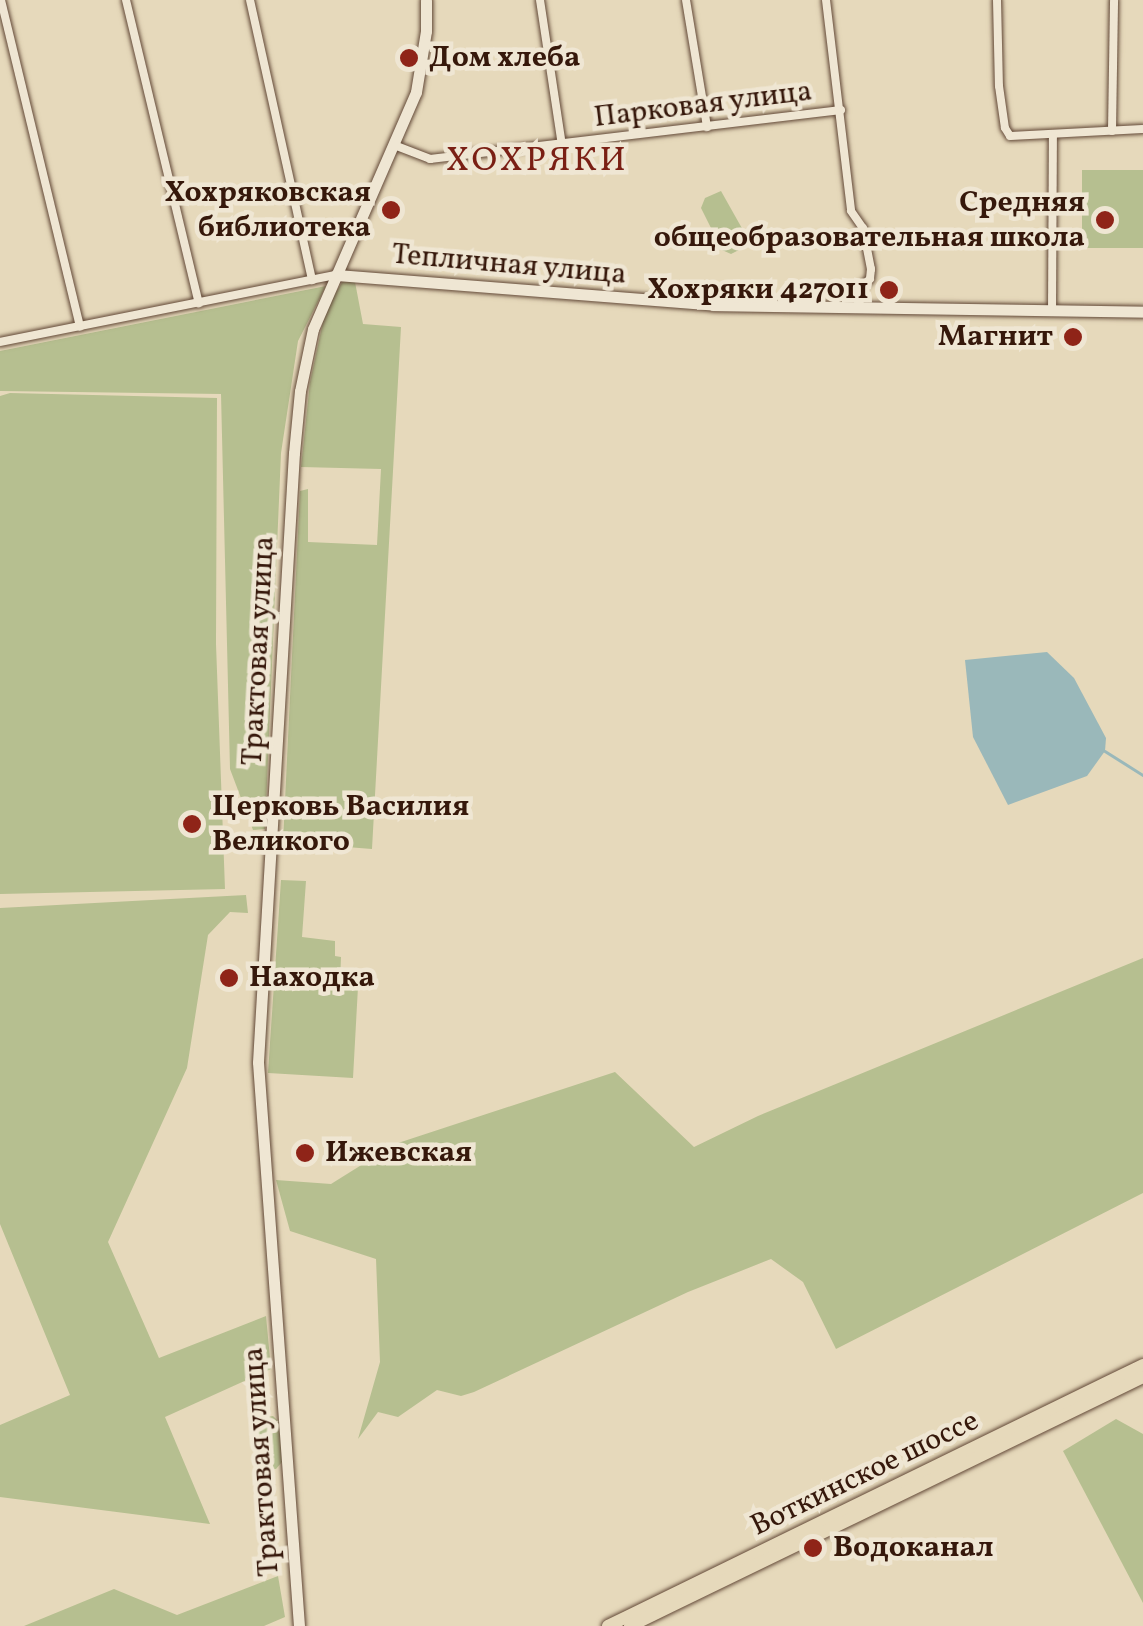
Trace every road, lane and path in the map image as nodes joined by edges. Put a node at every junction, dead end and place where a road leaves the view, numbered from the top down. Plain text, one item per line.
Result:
1 (2, 0) edge
2 (126, 0) edge
3 (250, 0) edge
4 (426, 0) edge
5 (540, 0) edge
6 (686, 0) edge
7 (826, 0) edge
8 (997, 0) edge
9 (1114, 0) edge
10 (841, 110) junction
11 (707, 127) junction
12 (1143, 130) edge
13 (1112, 131) junction
14 (1052, 135) junction
15 (562, 145) junction
16 (394, 146) junction
17 (336, 275) junction
18 (312, 280) junction
19 (199, 304) junction
20 (859, 308) junction
21 (1052, 312) junction
22 (1143, 312) edge
23 (80, 327) junction
24 (0, 342) edge
25 (1143, 1365) edge
26 (1143, 1377) edge
27 (298, 1626) edge
28 (608, 1626) edge
29 (630, 1626) edge

1 - 23 street
2 - 19 street
3 - 18 street
4 - 16 street, Трактовая улица
5 - 15 street
6 - 11 street
7 - 10 street
8 - 14 street
9 - 13 street
10 - 11 street, Парковая улица
10 - 20 street
11 - 15 street, Парковая улица
12 - 13 street
13 - 14 street
14 - 21 street
15 - 16 street, Парковая улица
16 - 17 street, Трактовая улица
17 - 18 street, Тепличная улица
17 - 20 street, Тепличная улица
17 - 27 street, Трактовая улица
18 - 19 street, Тепличная улица
19 - 23 street, Тепличная улица
20 - 21 street, Тепличная улица
21 - 22 street, Тепличная улица
23 - 24 street, Тепличная улица
25 - 28 main road, Воткинское шоссе
26 - 29 main road, Воткинское шоссе

